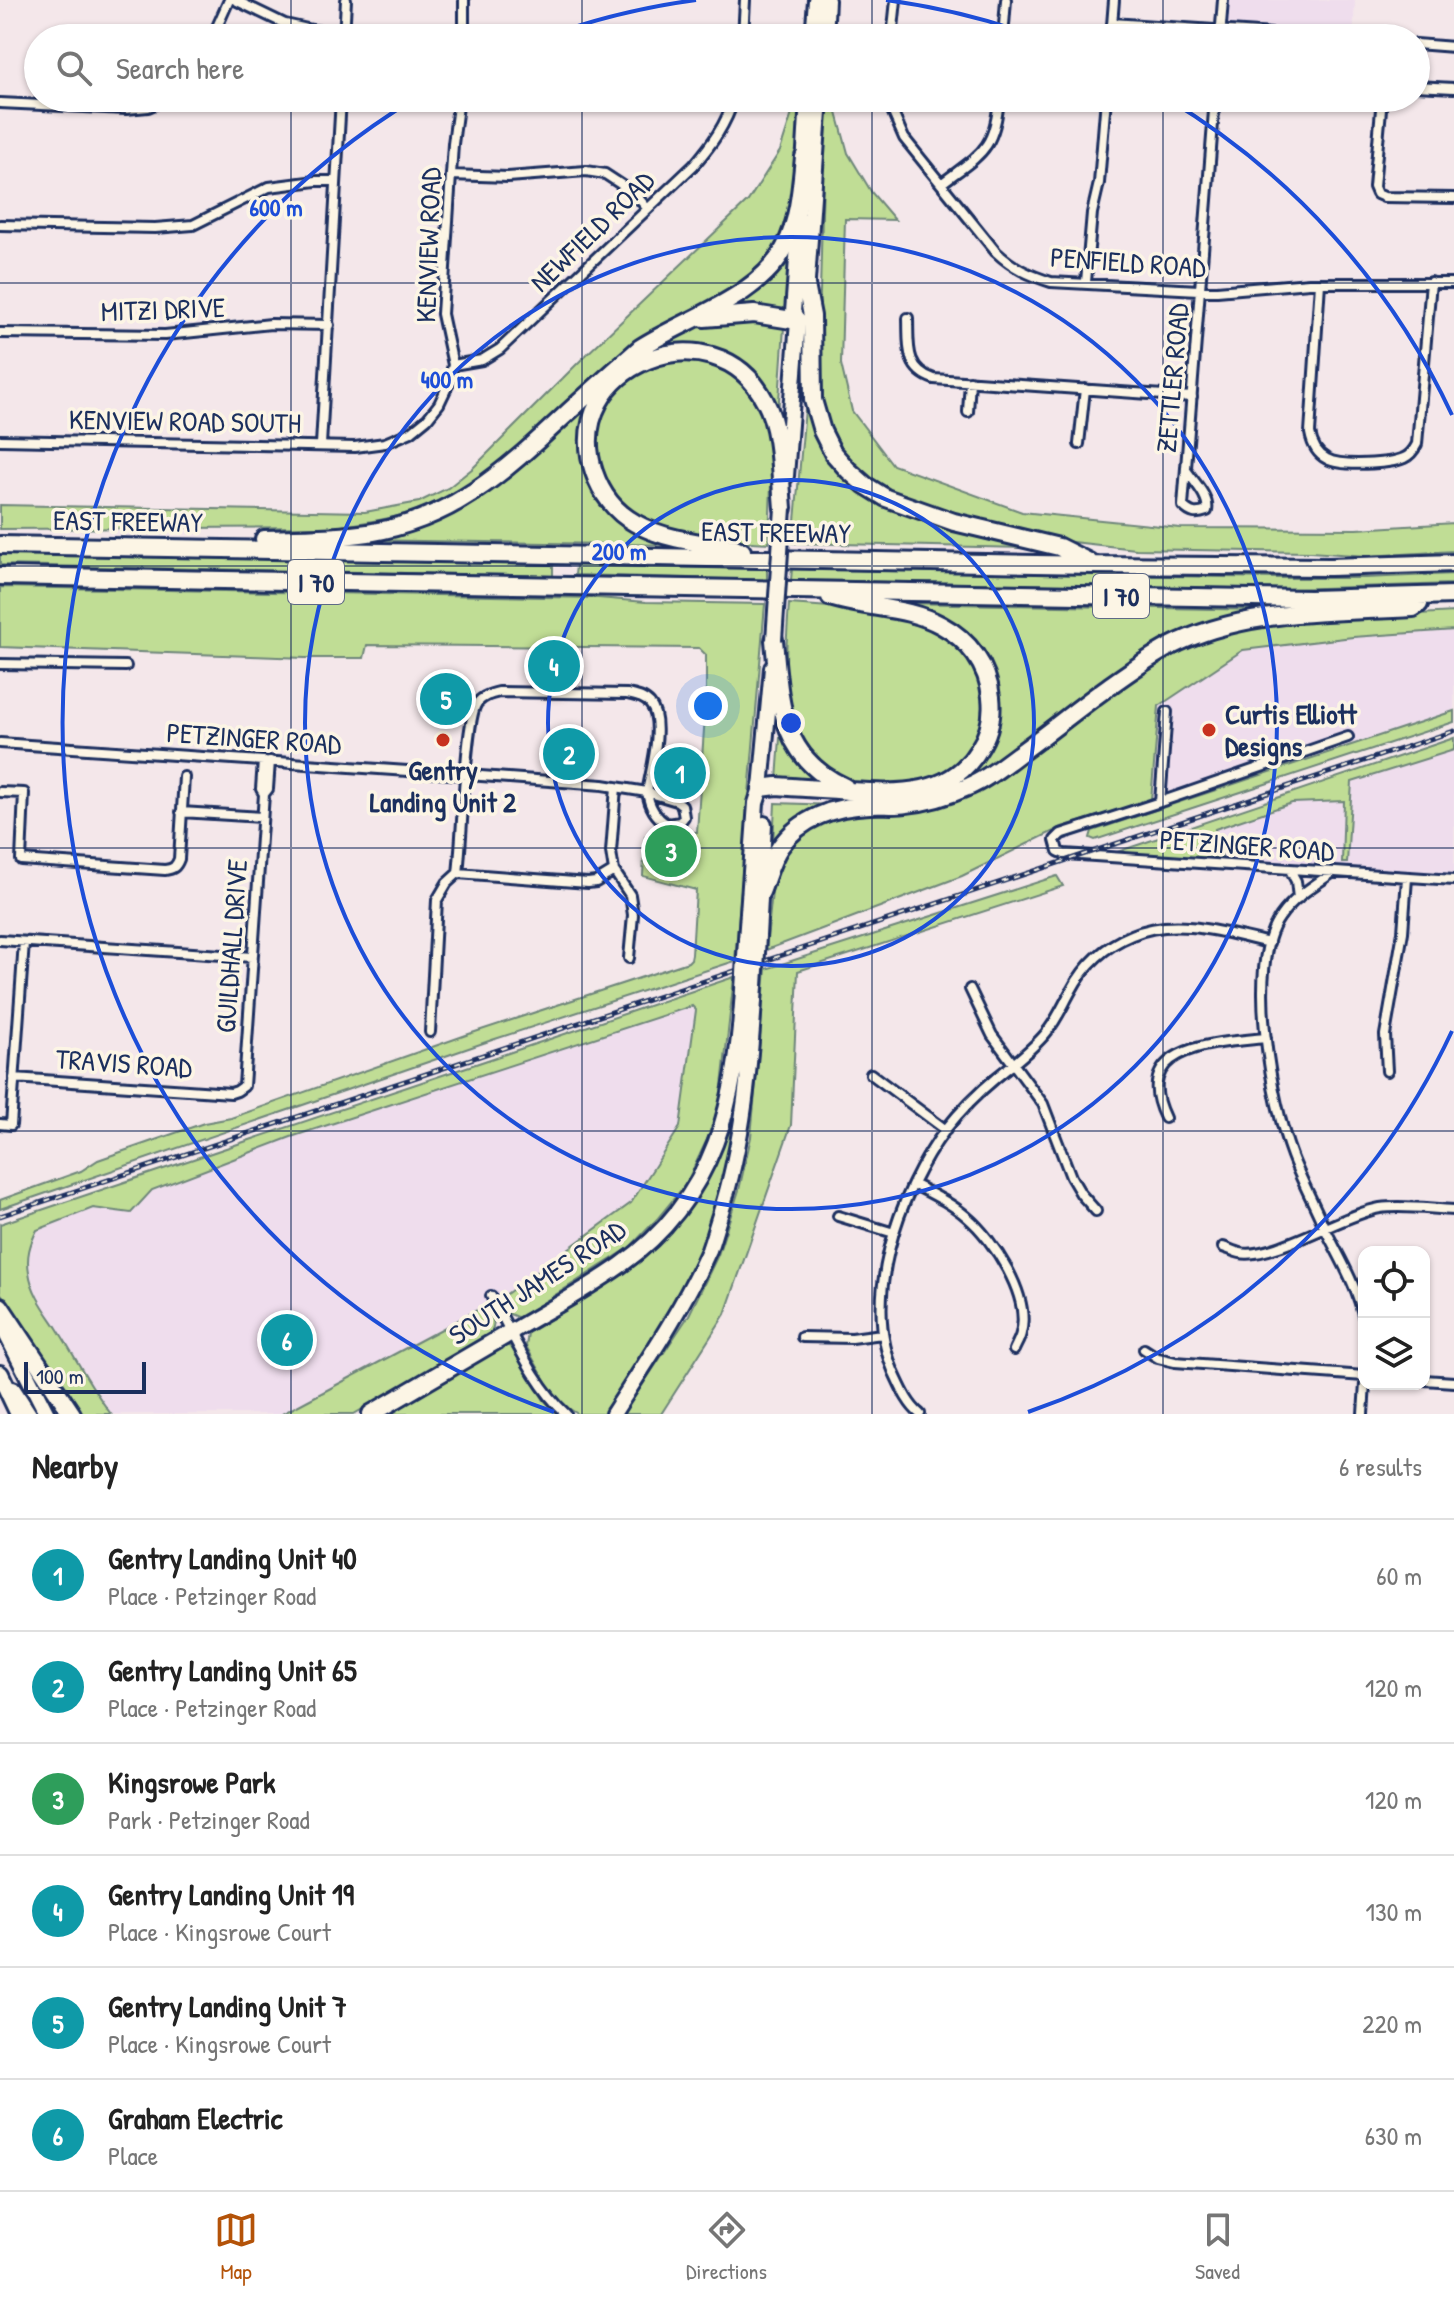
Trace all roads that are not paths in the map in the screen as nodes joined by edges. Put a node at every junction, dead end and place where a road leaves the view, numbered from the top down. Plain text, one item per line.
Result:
1 (232, 0) edge
2 (346, 0) edge
3 (464, 0) edge
4 (745, 0) edge
5 (816, 0) edge
6 (827, 0) edge
7 (896, 0) edge
8 (1006, 0) edge
9 (1114, 0) edge
10 (1223, 0) edge
11 (1112, 23) joint
12 (219, 24) edge
13 (285, 24) edge
14 (345, 24) edge
15 (464, 24) edge
16 (744, 24) edge
17 (814, 24) edge
18 (826, 24) edge
19 (893, 24) edge
20 (1004, 24) edge
21 (1122, 24) edge
22 (1221, 24) edge
23 (1430, 45) edge
24 (1454, 47) edge
25 (1430, 87) edge
26 (1454, 88) edge
27 (0, 103) edge
28 (24, 104) edge
29 (340, 112) edge
30 (456, 112) edge
31 (729, 112) edge
32 (807, 112) edge
33 (819, 112) edge
34 (893, 112) edge
35 (997, 112) edge
36 (1105, 112) edge
37 (1214, 112) edge
38 (1381, 112) edge
39 (804, 157) junction
40 (451, 175) junction
41 (336, 181) junction
42 (941, 184) junction
43 (1454, 198) edge
44 (647, 208) junction
45 (0, 225) edge
46 (1086, 282) junction
47 (1431, 282) junction
48 (1320, 283) junction
49 (1454, 283) edge
50 (806, 285) junction
51 (1201, 290) junction
52 (908, 318) dead end
53 (691, 320) junction
54 (798, 321) junction
55 (329, 325) junction
56 (0, 333) edge
57 (453, 365) junction
58 (970, 381) junction
59 (1085, 389) junction
60 (1192, 397) junction
61 (968, 412) dead end
62 (0, 440) edge
63 (1079, 444) dead end
64 (321, 445) junction
65 (1186, 470) junction
66 (783, 508) junction
67 (0, 545) edge
68 (229, 548) junction
69 (758, 558) junction
70 (1454, 563) edge
71 (1094, 565) junction
72 (0, 576) edge
73 (809, 590) junction
74 (1454, 595) edge
75 (1433, 596) junction
76 (774, 640) junction
77 (0, 664) edge
78 (126, 666) dead end
79 (1167, 712) dead end
80 (1348, 737) dead end
81 (0, 743) edge
82 (266, 761) junction
83 (467, 775) junction
84 (184, 777) dead end
85 (616, 787) junction
86 (761, 788) junction
87 (853, 791) junction
88 (0, 792) edge
89 (647, 792) junction
90 (1160, 802) junction
91 (869, 805) junction
92 (181, 812) junction
93 (262, 817) junction
94 (1290, 870) junction
95 (614, 871) junction
96 (458, 873) junction
97 (1332, 873) junction
98 (1407, 878) junction
99 (1454, 880) edge
100 (761, 892) junction
101 (1298, 898) junction
102 (752, 938) junction
103 (0, 940) edge
104 (24, 942) junction
105 (1269, 943) junction
106 (252, 957) junction
107 (629, 958) dead end
108 (749, 988) junction
109 (970, 989) dead end
110 (430, 1032) dead end
111 (1266, 1038) junction
112 (1014, 1063) junction
113 (1387, 1071) dead end
114 (871, 1074) dead end
115 (14, 1078) junction
116 (231, 1093) joint
117 (1165, 1118) dead end
118 (0, 1124) edge
119 (946, 1130) junction
120 (913, 1184) junction
121 (1454, 1210) edge
122 (1096, 1211) dead end
123 (838, 1216) dead end
124 (1325, 1229) junction
125 (894, 1233) junction
126 (1223, 1247) dead end
127 (491, 1296) dead end
128 (0, 1306) edge
129 (1364, 1318) edge
130 (0, 1322) edge
131 (511, 1332) junction
132 (882, 1334) junction
133 (802, 1337) dead end
134 (1144, 1349) dead end
135 (1014, 1350) dead end
136 (0, 1371) edge
137 (1358, 1376) edge
138 (1430, 1380) edge
139 (1454, 1382) edge
140 (1365, 1390) edge
141 (913, 1412) edge
142 (19, 1414) edge
143 (29, 1414) edge
144 (47, 1414) edge
145 (72, 1414) edge
146 (371, 1414) edge
147 (566, 1414) edge
148 (613, 1414) edge
149 (1363, 1414) edge

1 - 12 street
1 - 13 street
2 - 14 street
3 - 15 street
4 - 16 street
5 - 17 main road
6 - 18 main road
7 - 19 street
8 - 20 street
9 - 11 street
10 - 22 street
11 - 21 street
23 - 24 street
25 - 26 street
27 - 28 street
29 - 41 street
30 - 40 street, KENVIEW ROAD
31 - 44 street, NEWFIELD ROAD
32 - 39 main road, SOUTH JAMES ROAD
33 - 50 main road, SOUTH JAMES ROAD
34 - 42 street, PENFIELD ROAD
35 - 42 street
36 - 46 street
37 - 51 street, ZETTLER ROAD
38 - 43 street
39 - 53 highway
39 - 54 main road, SOUTH JAMES ROAD
40 - 44 street
40 - 57 street, KENVIEW ROAD
41 - 45 street
41 - 55 street
42 - 46 street, PENFIELD ROAD
44 - 57 street, NEWFIELD ROAD
46 - 51 street, PENFIELD ROAD
47 - 48 street, PENFIELD ROAD
47 - 48 street
47 - 49 street, PENFIELD ROAD
48 - 51 street, PENFIELD ROAD
50 - 54 main road, SOUTH JAMES ROAD
50 - 71 highway
51 - 60 street, ZETTLER ROAD
52 - 58 street
53 - 54 highway
53 - 68 highway
54 - 66 main road, SOUTH JAMES ROAD
55 - 56 street, MITZI DRIVE
55 - 64 street
57 - 64 street, KENVIEW ROAD SOUTH
58 - 59 street
58 - 61 street
59 - 60 street
59 - 63 street
60 - 65 street, ZETTLER ROAD
62 - 64 street, KENVIEW ROAD SOUTH
65 - 65 street, ZETTLER ROAD
66 - 69 highway
66 - 76 main road, SOUTH JAMES ROAD, bridge
67 - 68 highway, EAST FREEWAY / I 70
68 - 69 highway, EAST FREEWAY / I 70
69 - 71 highway, EAST FREEWAY / I 70
70 - 71 highway, EAST FREEWAY / I 70
72 - 73 highway, EAST FREEWAY / I 70
73 - 75 highway, EAST FREEWAY / I 70
73 - 87 highway
74 - 75 highway, EAST FREEWAY / I 70
75 - 91 highway
76 - 86 main road, SOUTH JAMES ROAD
76 - 87 highway
77 - 78 street
79 - 90 street
80 - 90 street
81 - 82 street, PETZINGER ROAD
82 - 83 street, PETZINGER ROAD
82 - 93 street, GUILDHALL DRIVE
83 - 85 street, PETZINGER ROAD
83 - 89 street
83 - 96 street
84 - 92 street
85 - 89 street, PETZINGER ROAD
85 - 95 street
86 - 87 highway
86 - 91 highway
86 - 100 main road, SOUTH JAMES ROAD
86 - 102 main road, SOUTH JAMES ROAD
88 - 92 street
89 - 89 street, PETZINGER ROAD
90 - 94 street, PETZINGER ROAD
91 - 100 highway
92 - 93 street
93 - 106 street, GUILDHALL DRIVE
94 - 97 street, PETZINGER ROAD
94 - 101 street
95 - 96 street
95 - 107 street
96 - 110 street
97 - 98 street, PETZINGER ROAD
97 - 101 street
98 - 99 street, PETZINGER ROAD
98 - 113 street
100 - 102 main road, SOUTH JAMES ROAD
101 - 105 street
102 - 108 main road, SOUTH JAMES ROAD, bridge
103 - 104 street
104 - 106 street
104 - 115 street
105 - 111 street
105 - 112 street
106 - 116 street, GUILDHALL DRIVE
108 - 131 main road, SOUTH JAMES ROAD
108 - 148 main road, SOUTH JAMES ROAD
109 - 112 street
111 - 117 street
111 - 124 street
112 - 119 street
112 - 122 street
114 - 119 street
115 - 116 street, TRAVIS ROAD
115 - 118 street
119 - 120 street
120 - 125 street
120 - 135 street
121 - 124 street
123 - 125 street
124 - 126 street
124 - 129 street
125 - 132 street
127 - 131 street
128 - 145 highway
130 - 144 main road
131 - 146 highway, SOUTH JAMES ROAD
131 - 147 street
132 - 133 street
132 - 141 street
134 - 137 street
136 - 142 highway
136 - 143 main road
138 - 139 street
140 - 149 street

